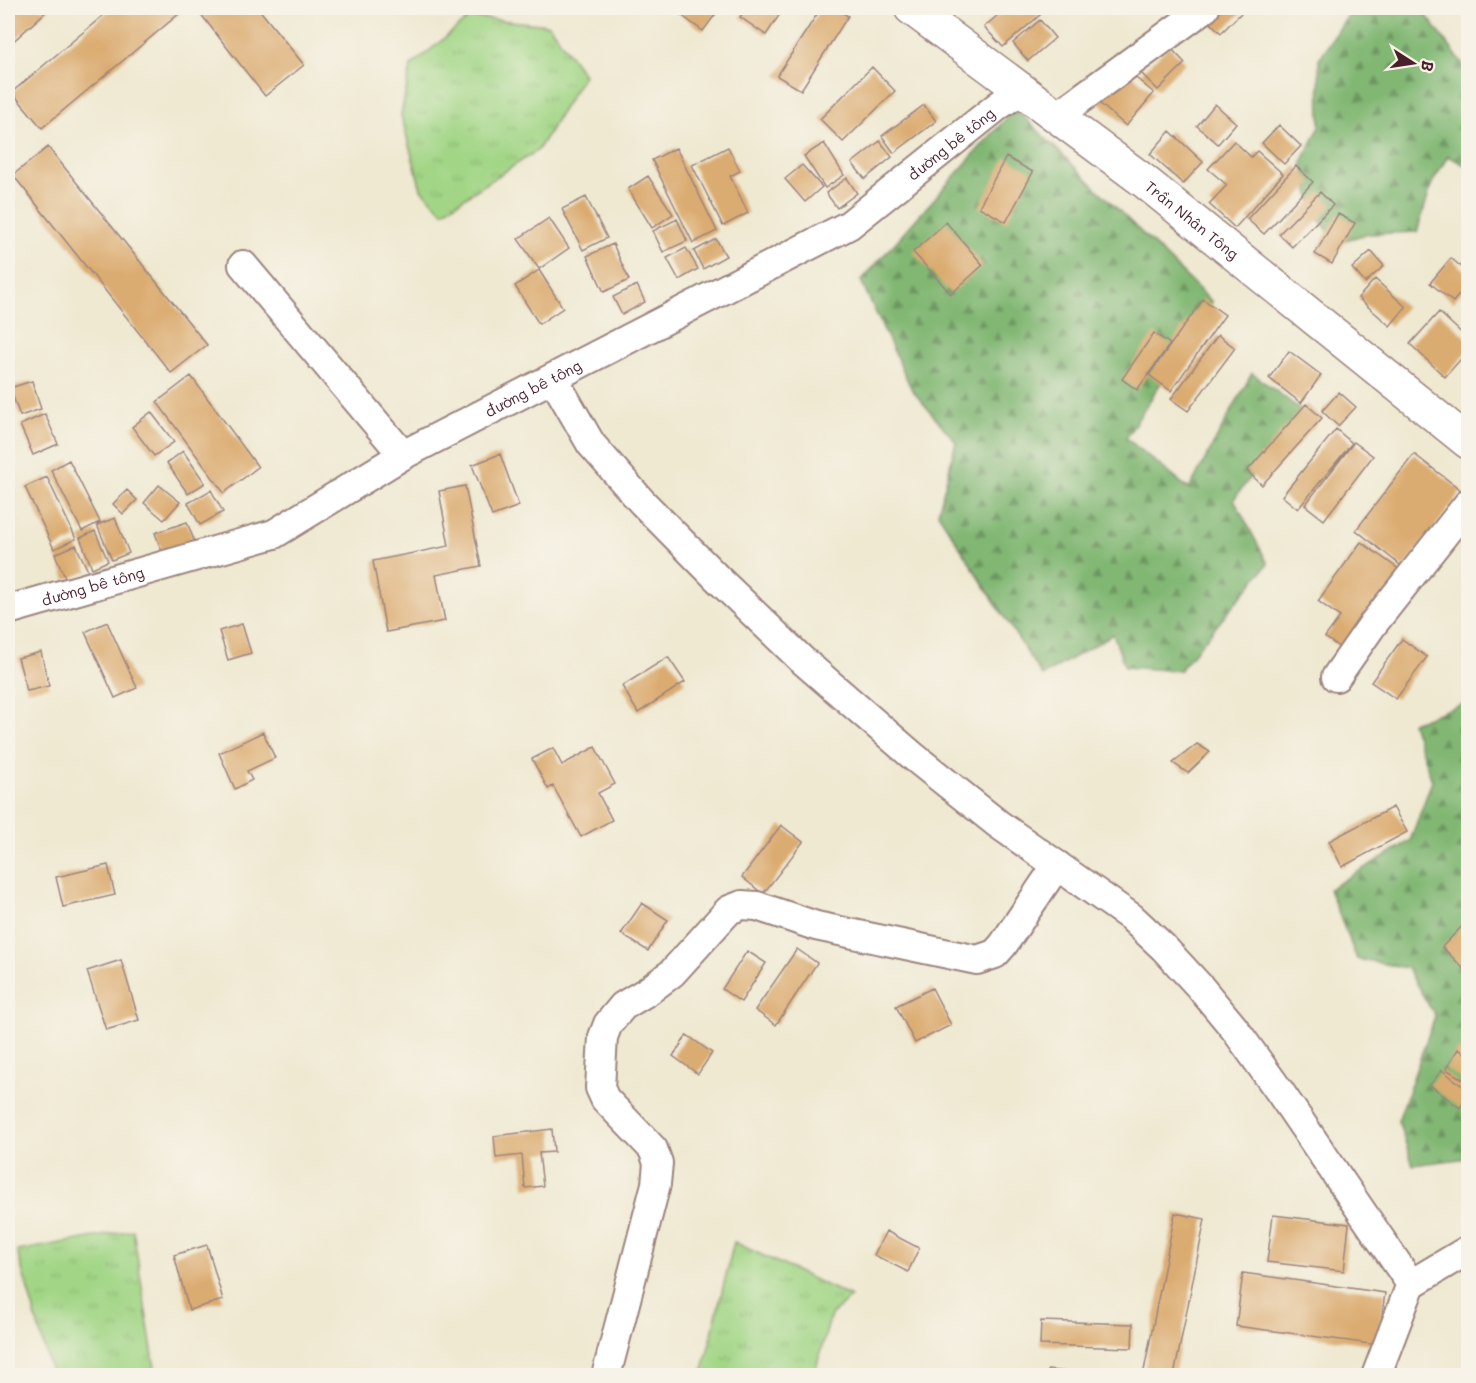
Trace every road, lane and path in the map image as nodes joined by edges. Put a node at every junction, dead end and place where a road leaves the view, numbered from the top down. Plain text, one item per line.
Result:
1 (910, 8) edge
2 (1205, 8) edge
3 (1021, 90) junction
4 (1057, 116) junction
5 (243, 265) dead end
6 (552, 378) junction
7 (1468, 442) edge
8 (403, 455) junction
9 (1468, 504) edge
10 (8, 610) edge
11 (1336, 677) dead end
12 (1057, 865) junction
13 (1468, 1250) edge
14 (1411, 1284) junction
15 (606, 1376) edge
16 (1376, 1376) edge

1 - 3 street, Trần Nhân Tông
2 - 4 street
3 - 4 street, Trần Nhân Tông
3 - 6 street, đường bê tông
4 - 7 street, Trần Nhân Tông
5 - 8 street
6 - 8 street, đường bê tông
6 - 12 street
8 - 10 street, đường bê tông
9 - 11 street
12 - 14 street
12 - 15 street
13 - 14 street
14 - 16 street

